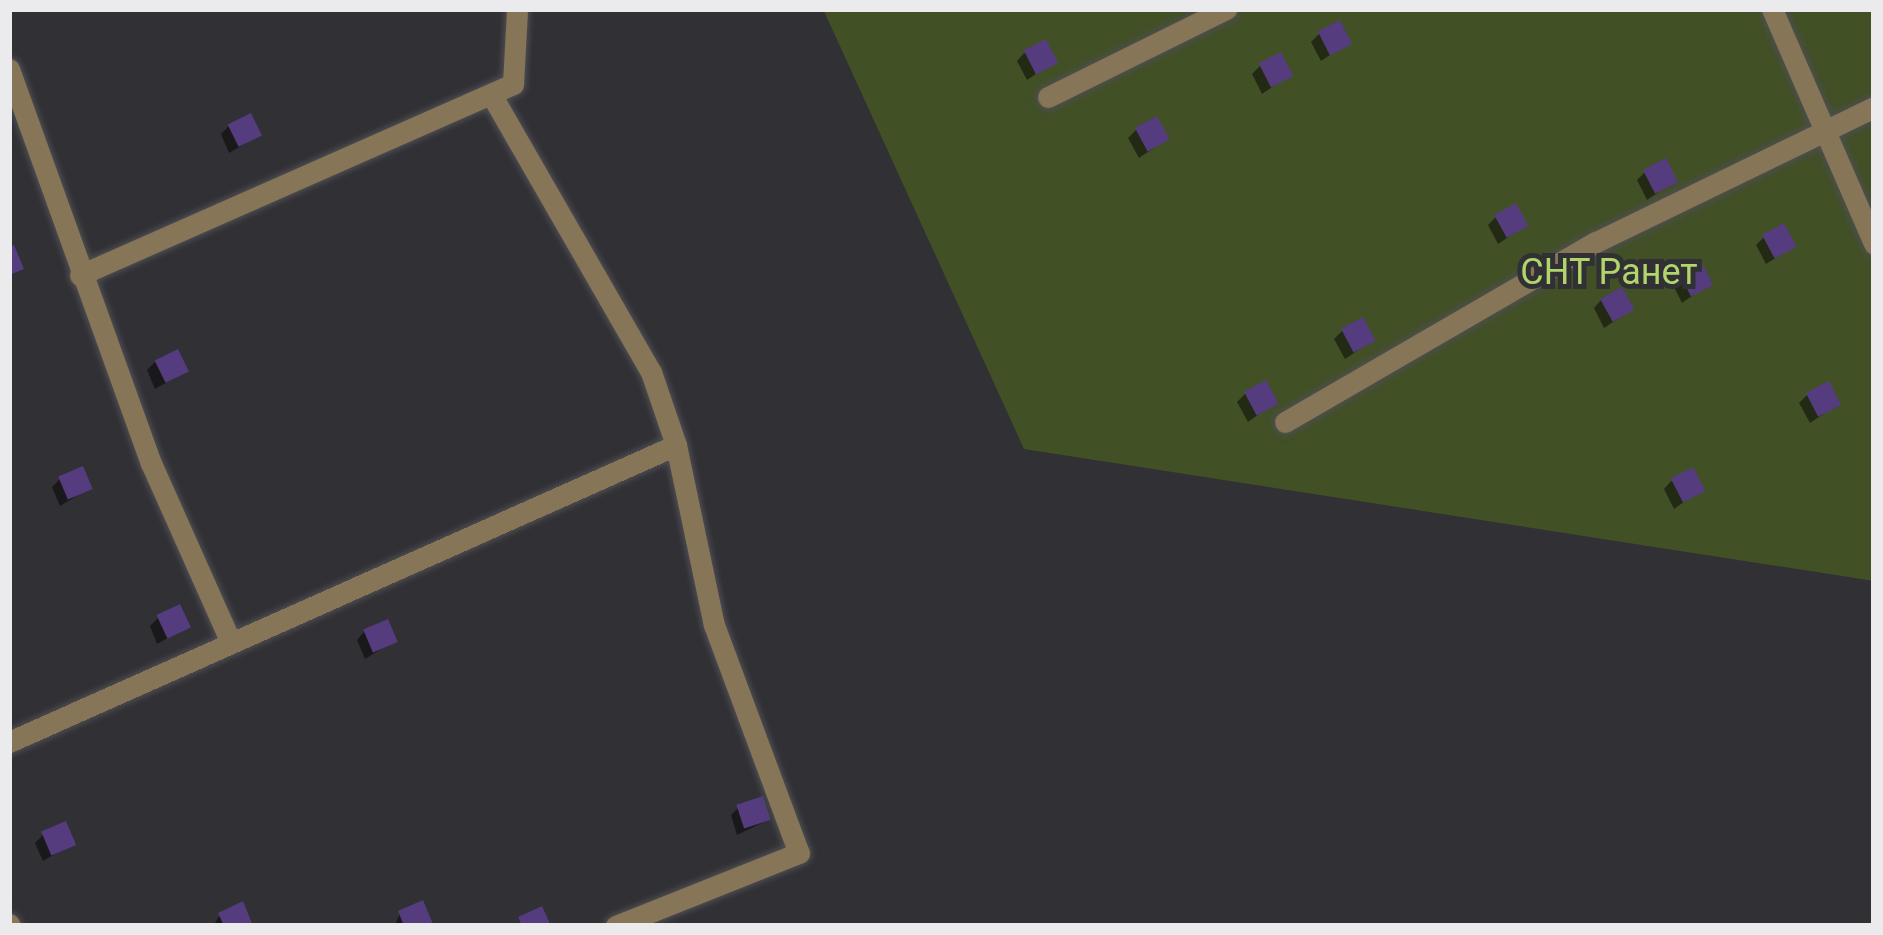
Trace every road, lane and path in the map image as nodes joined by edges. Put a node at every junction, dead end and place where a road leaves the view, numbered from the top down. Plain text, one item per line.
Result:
1 (517, 9) edge
2 (1226, 9) edge
3 (1772, 9) edge
4 (9, 69) edge
5 (490, 94) junction
6 (1048, 97) dead end
7 (1874, 107) edge
8 (1824, 133) junction
9 (1874, 244) edge
10 (80, 275) junction
11 (1285, 422) dead end
12 (676, 445) junction
13 (231, 644) junction
14 (9, 742) edge
15 (616, 926) edge

1 - 5 lane
2 - 6 lane
3 - 8 lane
4 - 10 lane
5 - 10 lane
5 - 12 lane
7 - 8 lane
8 - 9 lane
8 - 11 lane
10 - 13 lane
12 - 13 lane
12 - 15 lane
13 - 14 lane

